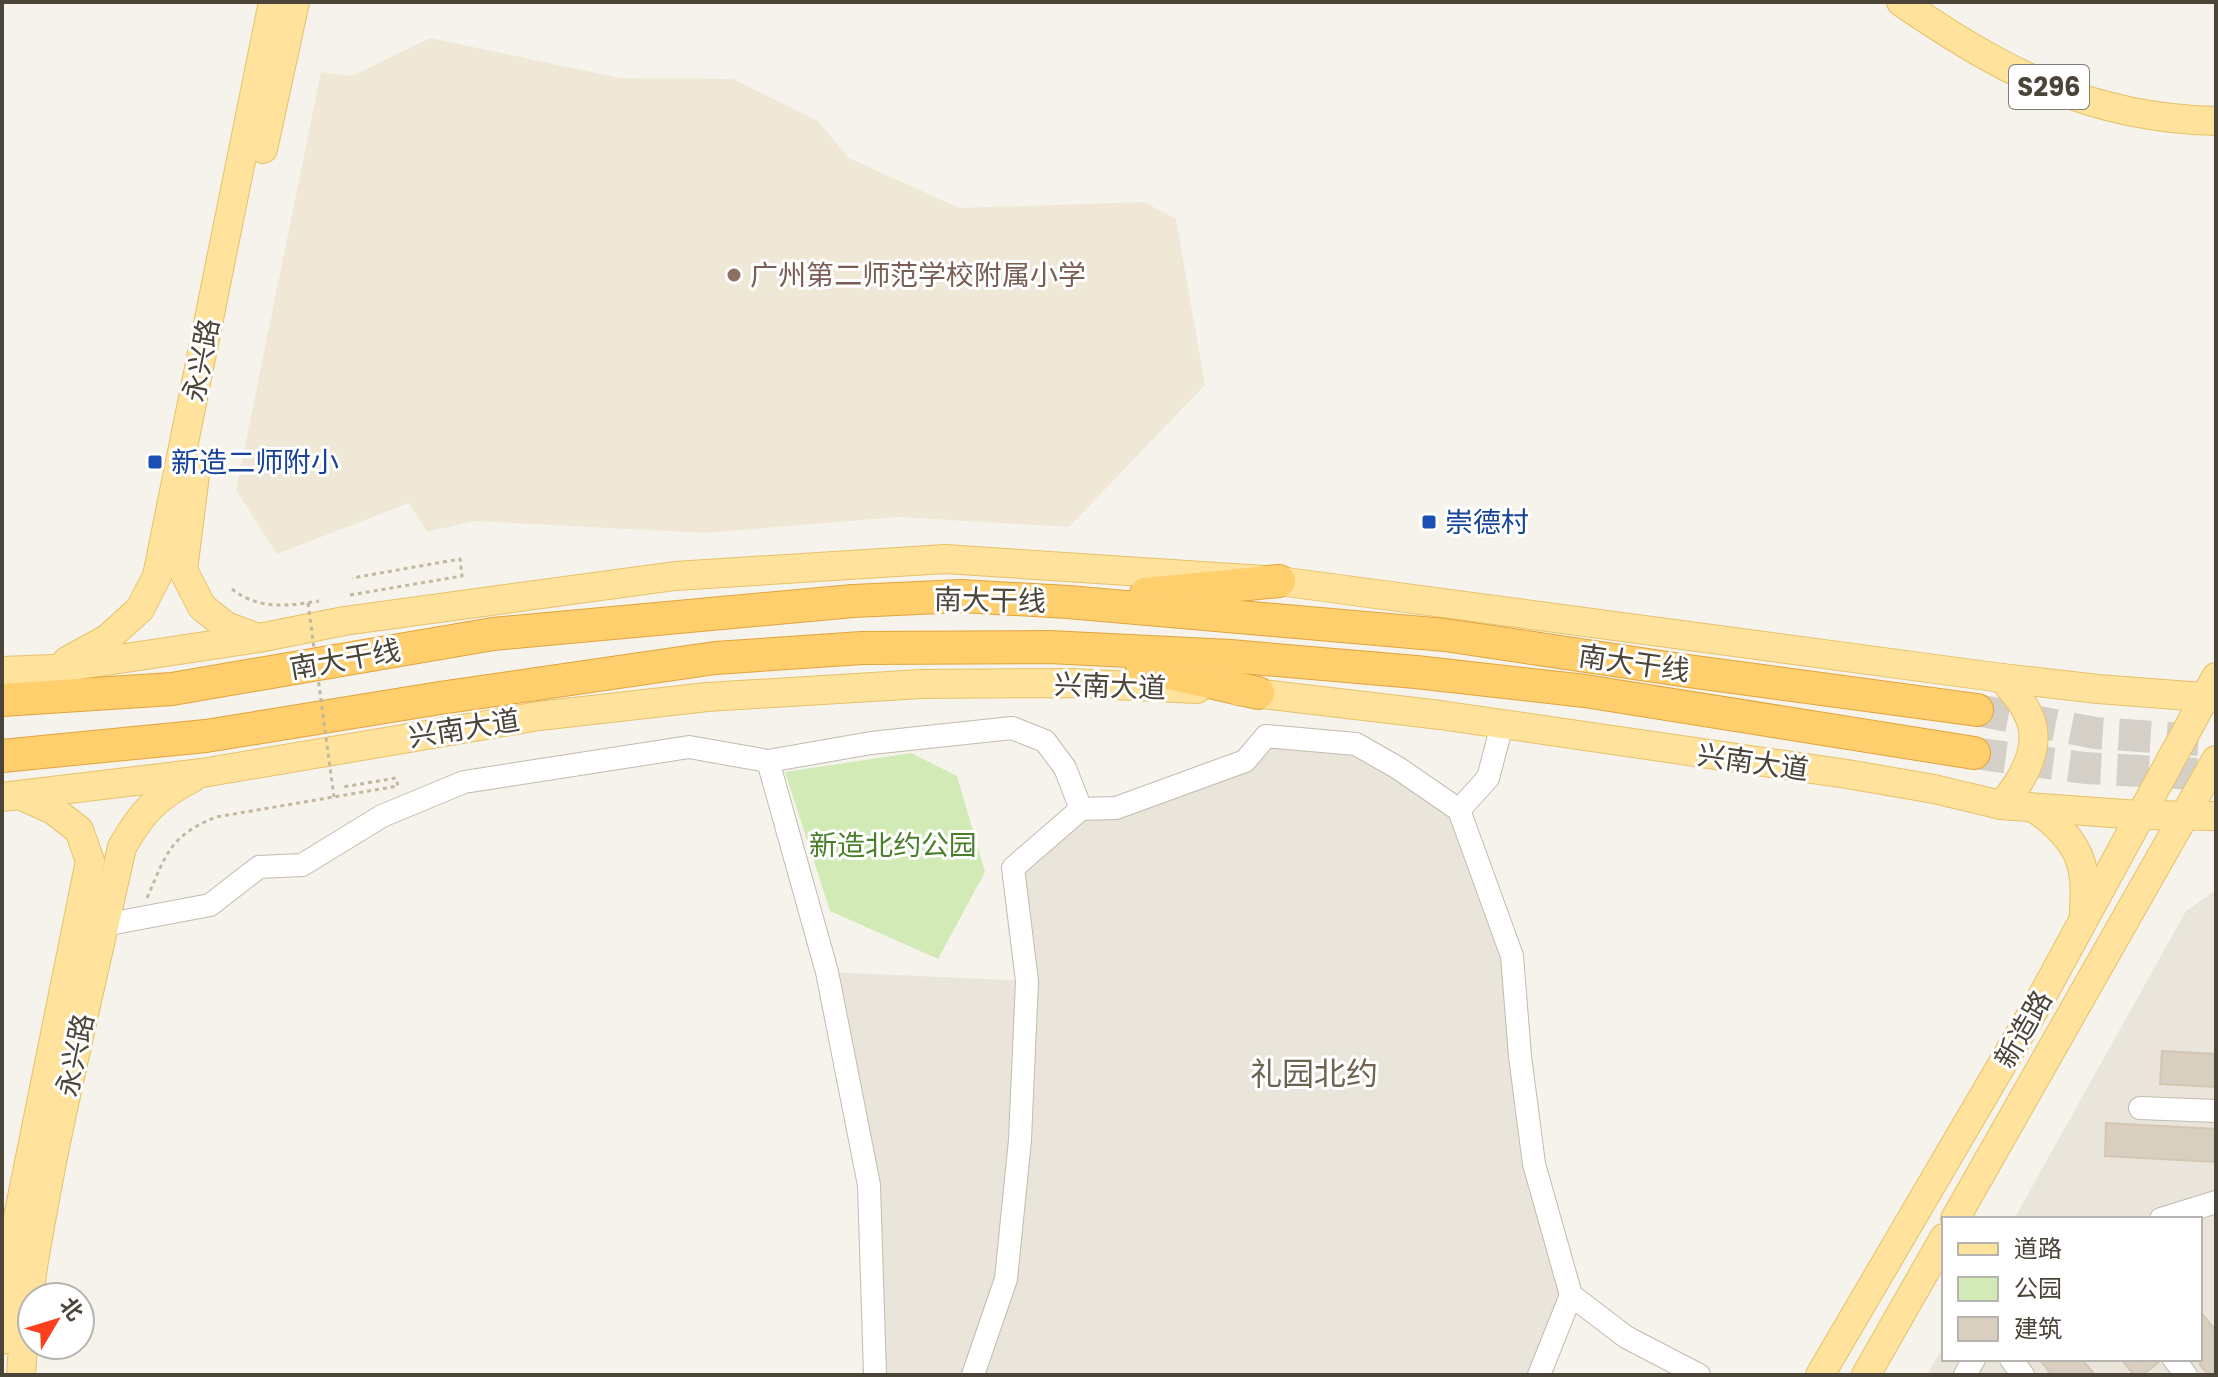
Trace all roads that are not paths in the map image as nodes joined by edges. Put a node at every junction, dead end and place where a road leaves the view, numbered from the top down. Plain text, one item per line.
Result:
1 (273, 2) edge
2 (295, 2) edge
3 (1901, 2) edge
4 (2216, 121) edge
5 (1279, 581) junction
6 (1068, 602) junction
7 (259, 638) junction
8 (1049, 647) junction
9 (53, 669) junction
10 (2, 671) edge
11 (2002, 678) junction
12 (2212, 691) edge
13 (1258, 693) junction
14 (2, 700) edge
15 (1977, 710) tunnel mouth
16 (1502, 725) junction
17 (1974, 753) tunnel mouth
18 (2, 756) edge
19 (2216, 760) edge
20 (768, 761) junction
21 (202, 773) junction
22 (12, 796) edge
23 (2001, 805) junction
24 (2034, 808) junction
25 (1081, 809) junction
26 (1459, 810) junction
27 (2185, 814) junction
28 (2139, 815) junction
29 (2216, 816) edge
30 (2084, 921) junction
31 (91, 924) junction
32 (2140, 1108) dead end
33 (2216, 1111) edge
34 (2216, 1203) edge
35 (1956, 1217) edge
36 (2168, 1217) edge
37 (1942, 1242) edge
38 (1571, 1295) junction
39 (2, 1340) edge
40 (21, 1375) edge
41 (875, 1375) edge
42 (973, 1375) edge
43 (1539, 1375) edge
44 (1699, 1375) edge
45 (1820, 1375) edge
46 (1866, 1375) edge

1 - 9 main road, 永兴路
2 - 7 main road, 永兴路
3 - 4 main road, S296
5 - 6 highway
5 - 7 main road
5 - 11 main road
6 - 14 highway, 南大干线
6 - 15 highway, 南大干线
7 - 9 main road
8 - 13 highway
8 - 17 highway, 南大干线
8 - 18 highway, 南大干线
9 - 10 main road
11 - 12 main road
11 - 23 main road
12 - 28 main road, 新造路
13 - 16 main road, 兴南大道
13 - 21 main road, 兴南大道
16 - 23 main road, 兴南大道
16 - 26 street
19 - 27 main road, 新造路
20 - 25 street
20 - 31 street
20 - 41 street
21 - 22 main road, 兴南大道
21 - 31 main road, 永兴路
22 - 31 main road, 永兴路
23 - 24 main road, 兴南大道
24 - 28 main road, 兴南大道
24 - 30 main road
25 - 26 street
25 - 42 street
26 - 38 street
27 - 28 main road, 兴南大道
27 - 29 main road, 兴南大道
27 - 35 main road, 新造路
28 - 30 main road, 新造路
30 - 45 main road, 新造路
31 - 39 main road, 永兴路
31 - 40 main road, 永兴路
32 - 33 street
34 - 36 street
37 - 46 main road
38 - 43 street
38 - 44 street

